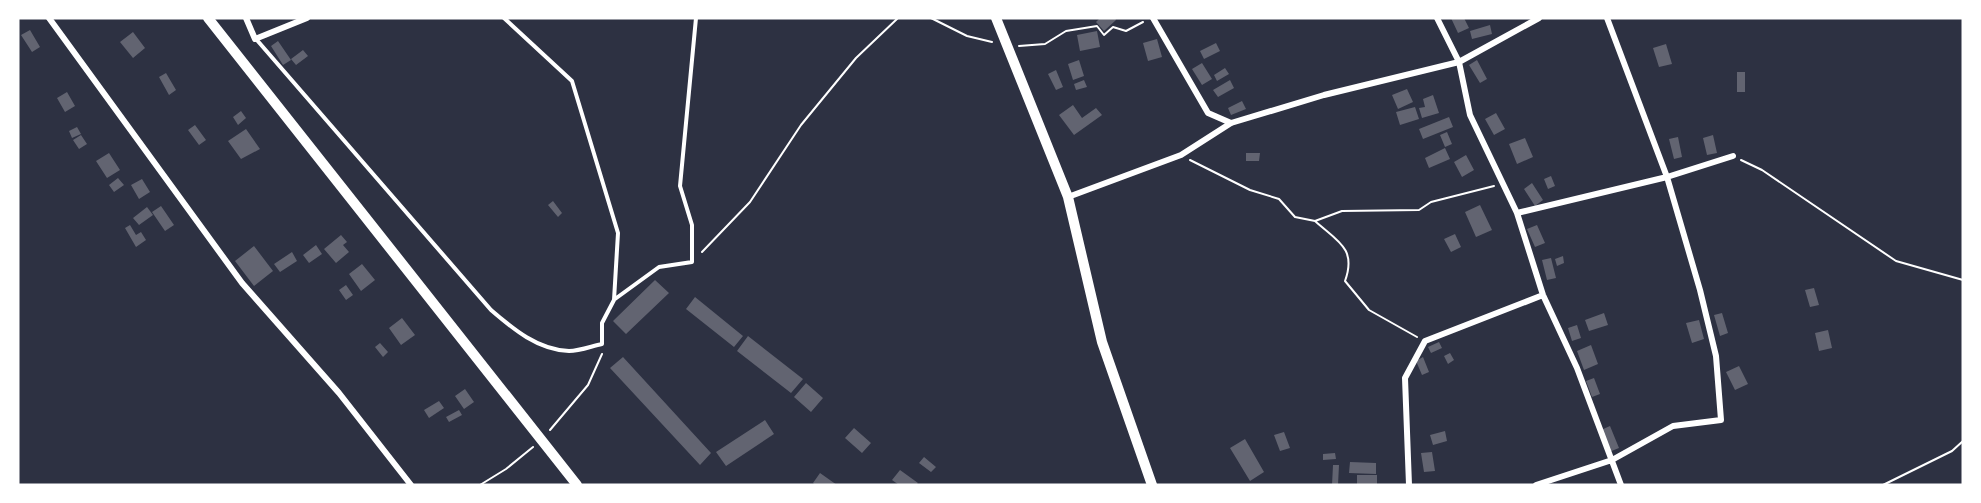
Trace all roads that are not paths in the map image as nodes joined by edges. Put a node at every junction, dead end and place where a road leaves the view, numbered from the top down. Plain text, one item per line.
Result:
1 (49, 18) edge
2 (208, 18) edge
3 (246, 18) edge
4 (307, 18) edge
5 (504, 18) edge
6 (696, 18) edge
7 (996, 18) edge
8 (1152, 18) edge
9 (1437, 18) edge
10 (1539, 18) edge
11 (1607, 18) edge
12 (255, 39) junction
13 (1459, 62) junction
14 (1231, 123) junction
15 (1733, 156) road end
16 (1667, 177) junction
17 (1068, 197) junction
18 (1516, 213) junction
19 (1543, 295) junction
20 (614, 300) junction
21 (1612, 460) junction
22 (411, 485) edge
23 (578, 485) edge
24 (1152, 485) edge
25 (1409, 485) edge
26 (1536, 485) edge
27 (1621, 485) edge

1 - 22 street
2 - 23 main road
3 - 12 street
4 - 12 street
5 - 20 lane
6 - 20 lane
7 - 17 main road
8 - 14 street
9 - 13 street
10 - 13 street
11 - 16 street
12 - 20 lane
13 - 14 street
13 - 18 street
14 - 17 street
15 - 16 street
16 - 18 street
16 - 21 street
17 - 24 main road
18 - 19 street
19 - 21 street
19 - 25 street
21 - 26 street
21 - 27 street

